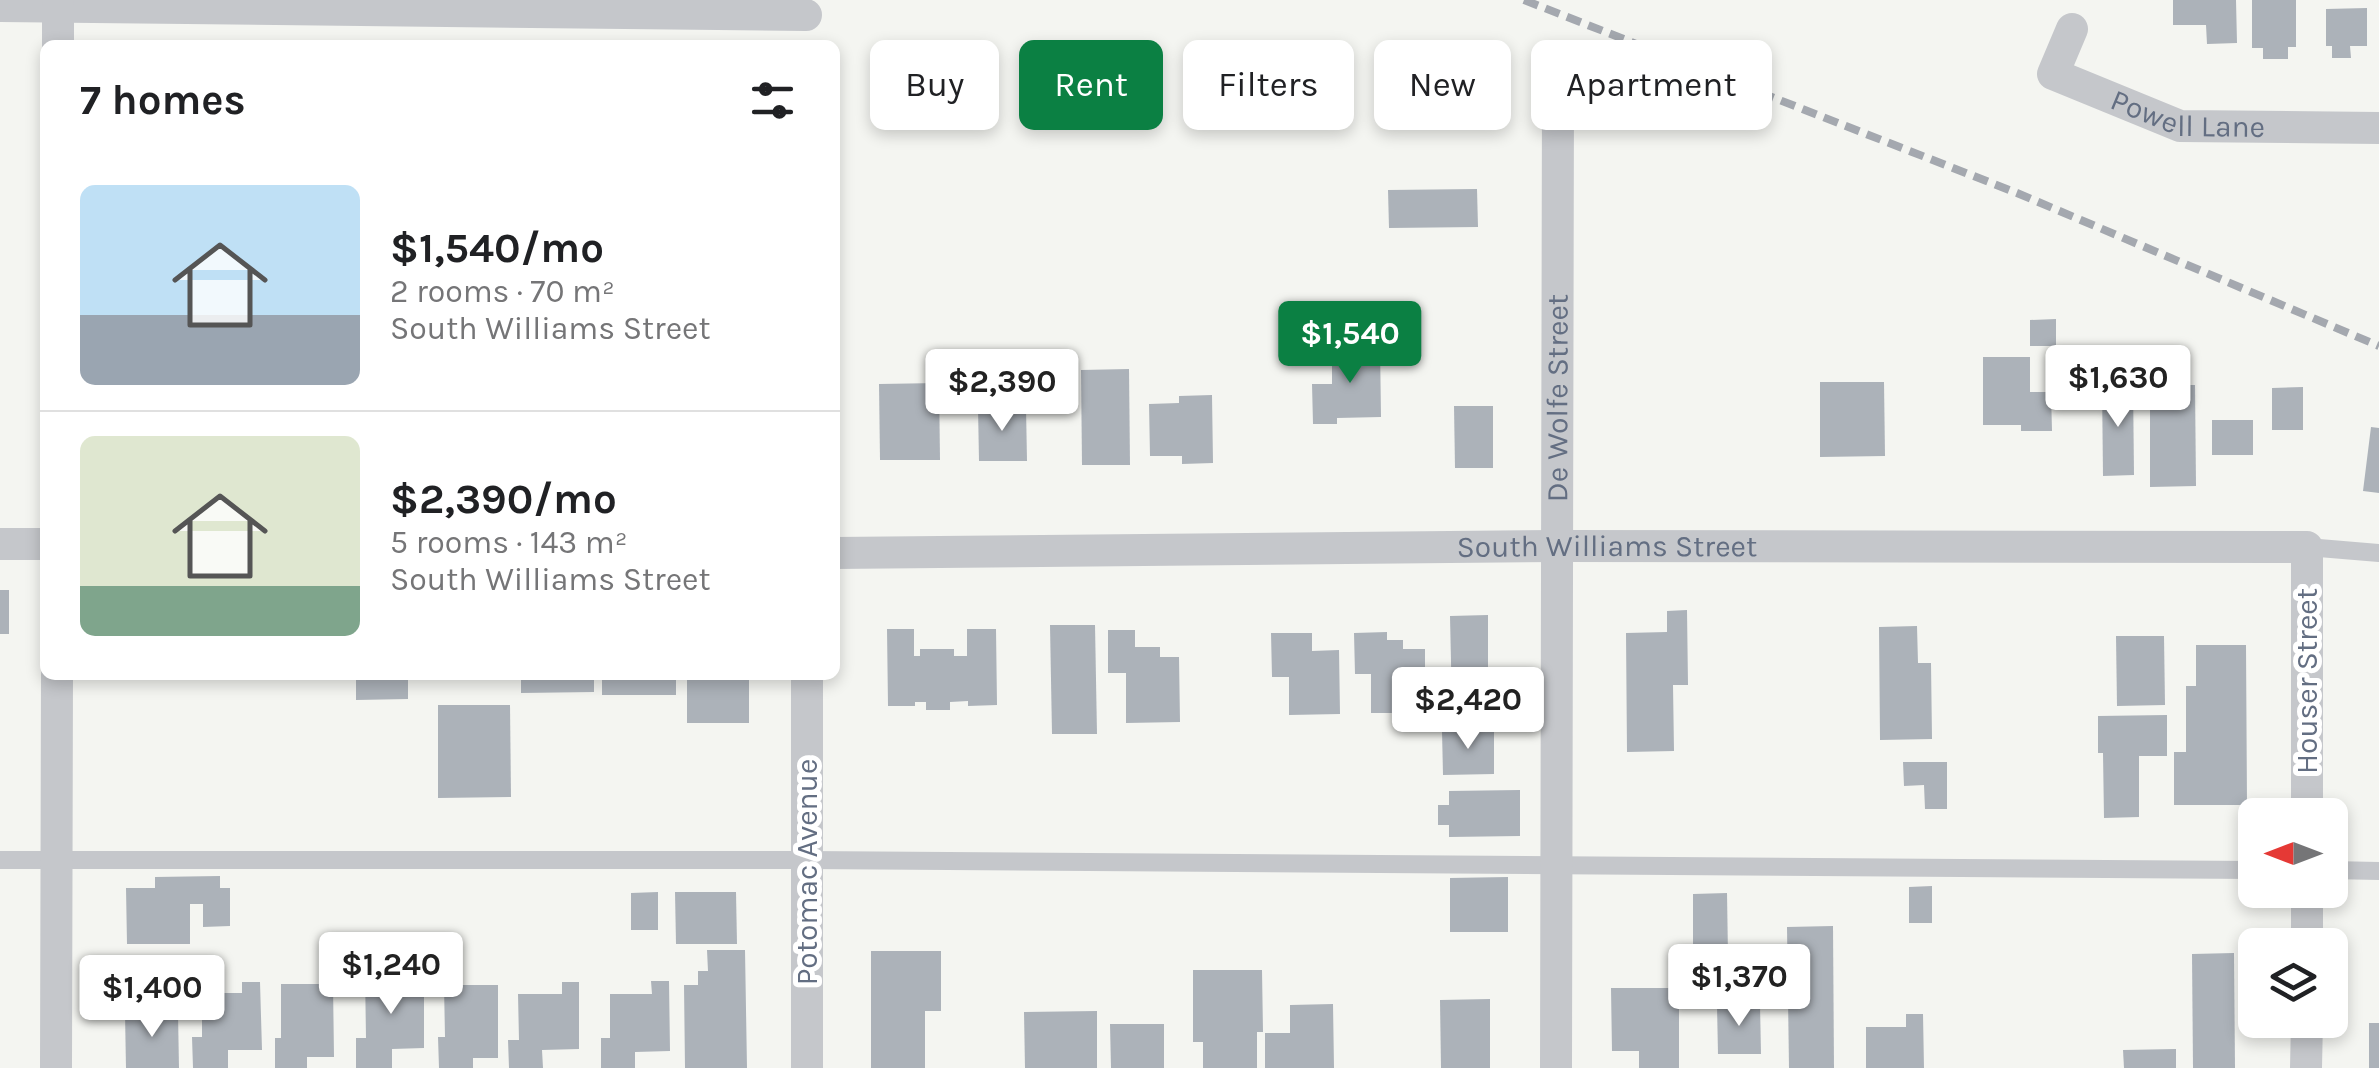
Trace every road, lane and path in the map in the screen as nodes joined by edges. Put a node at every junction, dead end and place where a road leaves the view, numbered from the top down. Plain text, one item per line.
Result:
1 (0, 6) edge
2 (58, 6) junction
3 (806, 20) edge
4 (2072, 29) dead end
5 (58, 40) edge
6 (2379, 128) edge
7 (1558, 130) edge
8 (0, 544) edge
9 (40, 544) edge
10 (1557, 546) junction
11 (2308, 546) junction
12 (840, 552) edge
13 (2379, 553) edge
14 (56, 680) edge
15 (807, 680) edge
16 (2307, 798) edge
17 (0, 860) edge
18 (56, 860) junction
19 (807, 860) junction
20 (1556, 864) junction
21 (2238, 870) edge
22 (2348, 870) edge
23 (2379, 870) edge
24 (2306, 1038) edge
25 (56, 1068) edge
26 (806, 1068) edge
27 (1556, 1068) edge
28 (2306, 1068) edge

1 - 2 street
2 - 3 street
2 - 5 street
4 - 6 street, Powell Lane
7 - 10 street, De Wolfe Street
8 - 9 street
10 - 11 street, South Williams Street
10 - 12 street, South Williams Street
10 - 20 street, De Wolfe Street
11 - 13 lane, South Williams Street
11 - 16 street, Houser Street
14 - 18 street
15 - 19 street, Potomac Avenue
17 - 18 lane
18 - 19 lane
18 - 25 street
19 - 20 lane
19 - 26 street, Potomac Avenue
20 - 21 lane
20 - 27 street, De Wolfe Street
22 - 23 lane
24 - 28 street

